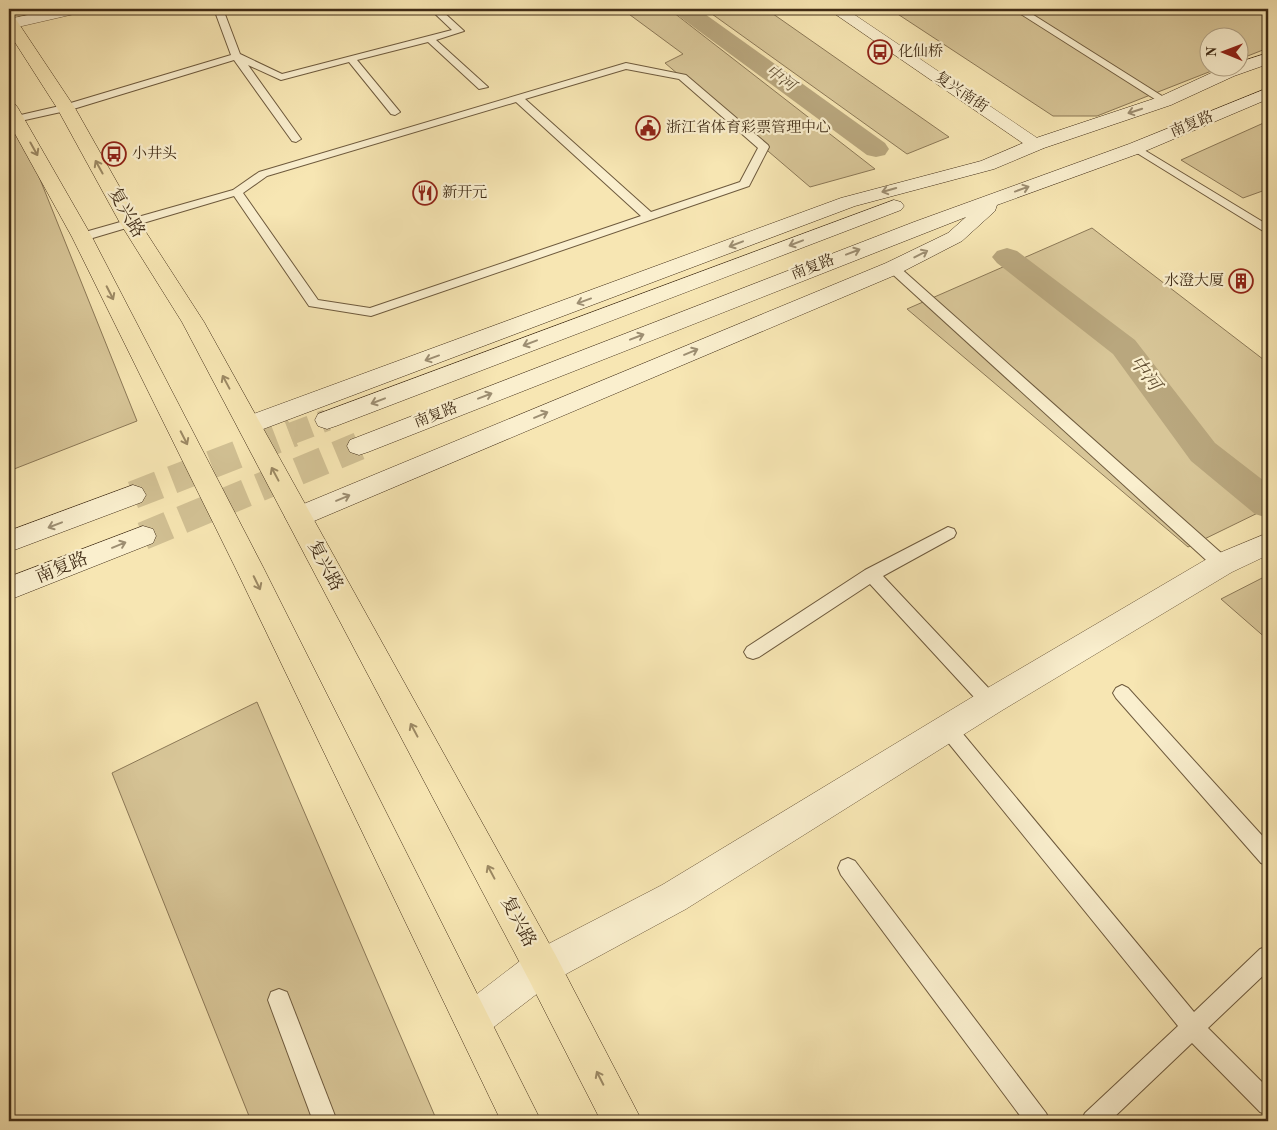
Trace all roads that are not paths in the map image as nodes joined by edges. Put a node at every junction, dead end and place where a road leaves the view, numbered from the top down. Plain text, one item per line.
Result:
1 (77, 9) edge
2 (218, 9) edge
3 (435, 9) edge
4 (836, 9) edge
5 (1018, 9) edge
6 (9, 23) edge
7 (430, 39) junction
8 (236, 56) junction
9 (1268, 58) edge
10 (351, 59) junction
11 (483, 87) dead end
12 (1268, 93) edge
13 (518, 98) junction
14 (1165, 101) junction
15 (66, 108) junction
16 (395, 112) dead end
17 (12, 113) edge
18 (296, 139) dead end
19 (1037, 144) junction
20 (1136, 148) junction
21 (987, 166) junction
22 (237, 192) junction
23 (998, 198) junction
24 (649, 217) junction
25 (130, 223) junction
26 (1268, 230) edge
27 (82, 237) junction
28 (893, 268) junction
29 (327, 420) tunnel mouth
30 (249, 425) junction
31 (359, 446) tunnel mouth
32 (133, 495) tunnel mouth
33 (298, 516) junction
34 (948, 533) dead end
35 (143, 536) tunnel mouth
36 (9, 542) edge
37 (1268, 543) edge
38 (1222, 564) junction
39 (870, 575) junction
40 (9, 589) edge
41 (753, 652) dead end
42 (1122, 693) dead end
43 (990, 702) junction
44 (948, 729) junction
45 (1268, 856) edge
46 (848, 868) dead end
47 (1268, 957) edge
48 (542, 967) junction
49 (279, 1000) dead end
50 (473, 1020) junction
51 (1192, 1028) junction
52 (1268, 1104) edge
53 (325, 1121) edge
54 (521, 1121) edge
55 (622, 1121) edge
56 (1038, 1121) edge
57 (1092, 1121) edge

1 - 6 main road
2 - 8 lane
3 - 7 lane
4 - 19 main road, 复兴南街
5 - 14 lane
6 - 15 main road, 复兴路
7 - 10 lane
7 - 11 lane
8 - 10 lane
8 - 15 lane
8 - 18 lane
9 - 14 main road, 南复路
10 - 16 lane
12 - 20 main road, 南复路
13 - 22 lane
13 - 24 lane
13 - 24 lane
14 -> 19 main road, 南复路
15 - 17 lane
25 -> 15 main road, 复兴路
17 -> 27 main road
19 - 21 main road, 南复路
23 -> 20 main road, 南复路
20 - 26 lane
21 -> 29 main road, 南复路
21 -> 30 main road
22 - 24 lane
22 - 25 lane
28 -> 23 main road
31 -> 23 main road, 南复路
25 - 27 lane
30 -> 25 main road, 复兴路
27 -> 50 main road
33 -> 28 main road
28 - 38 lane
33 -> 30 main road, 复兴路
32 -> 36 main road
48 -> 33 main road, 复兴路
34 - 39 lane
40 -> 35 main road, 南复路
37 - 38 main road
38 - 43 main road
39 - 41 lane
39 - 43 lane
42 - 45 lane
43 - 44 main road
44 - 48 main road
44 - 51 lane
46 - 56 lane
47 - 51 lane
48 - 50 main road
55 -> 48 main road, 复兴路
49 - 53 lane
50 - 54 main road
51 - 52 lane
51 - 57 lane

